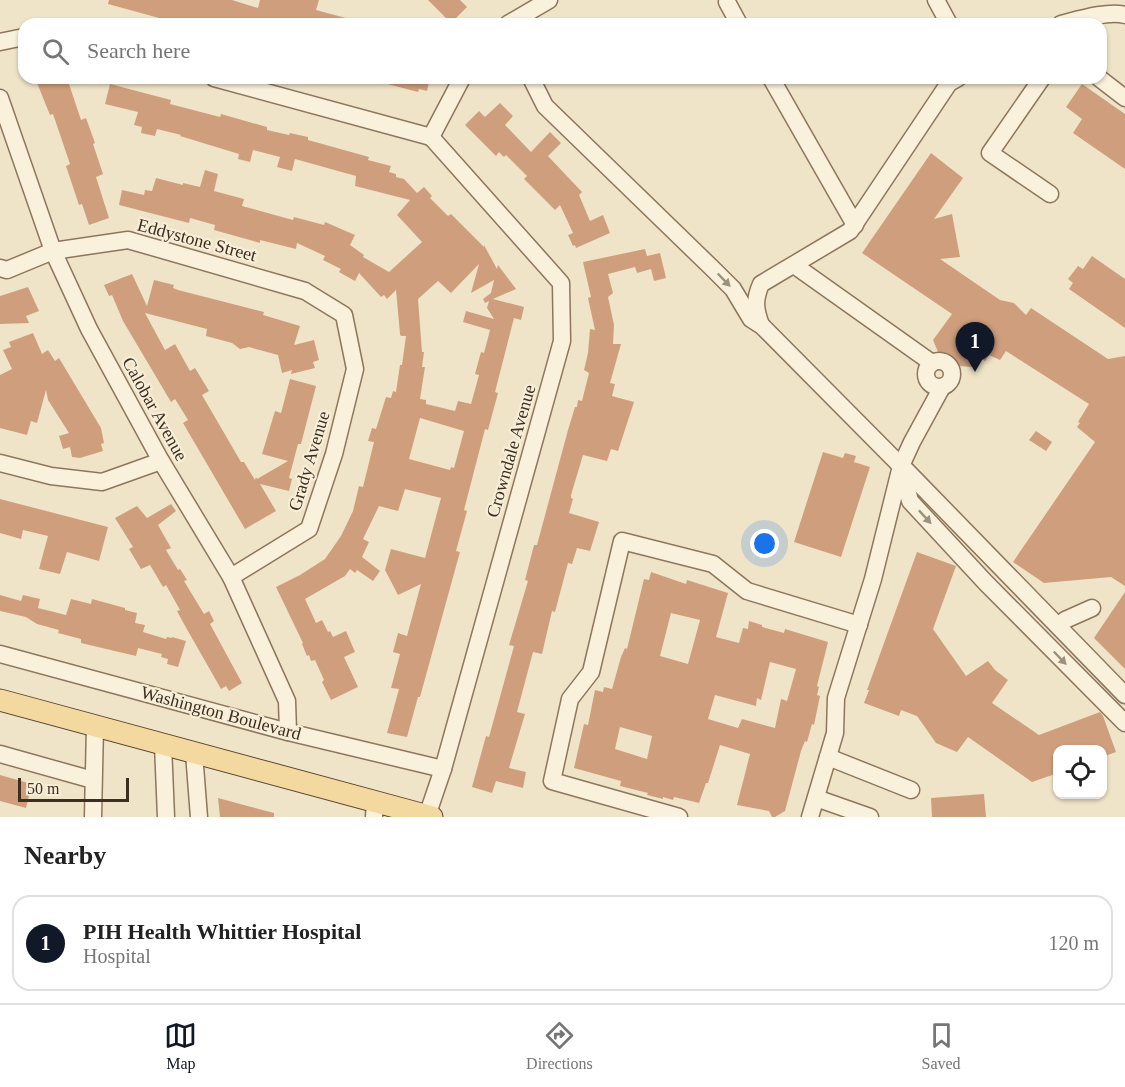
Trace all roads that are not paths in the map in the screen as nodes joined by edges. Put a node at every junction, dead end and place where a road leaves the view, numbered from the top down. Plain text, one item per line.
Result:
1 (549, 0) edge
2 (936, 0) edge
3 (727, 2) dead end
4 (1125, 15) edge
5 (518, 18) edge
6 (736, 18) edge
7 (946, 18) edge
8 (1107, 19) edge
9 (18, 38) edge
10 (0, 42) edge
11 (236, 84) edge
12 (459, 84) edge
13 (534, 84) edge
14 (774, 84) edge
15 (948, 84) edge
16 (1038, 84) edge
17 (1107, 84) edge
18 (0, 98) edge
19 (1125, 98) edge
20 (431, 137) junction
21 (1050, 194) dead end
22 (855, 225) junction
23 (53, 252) junction
24 (794, 265) junction
25 (0, 268) edge
26 (344, 315) joint
27 (762, 326) junction
28 (161, 461) junction
29 (0, 462) edge
30 (902, 466) junction
31 (942, 506) junction
32 (231, 577) junction
33 (1092, 608) dead end
34 (1065, 620) junction
35 (859, 625) junction
36 (0, 654) edge
37 (1125, 680) edge
38 (1125, 695) edge
39 (0, 700) edge
40 (1125, 723) edge
41 (95, 726) junction
42 (288, 732) junction
43 (163, 745) junction
44 (194, 753) junction
45 (0, 754) edge
46 (828, 757) junction
47 (443, 769) junction
48 (93, 780) junction
49 (910, 790) dead end
50 (816, 798) junction
51 (374, 809) edge
52 (430, 816) edge
53 (93, 817) edge
54 (166, 817) edge
55 (199, 817) edge
56 (679, 817) edge
57 (810, 817) edge
58 (870, 817) edge

1 - 5 street
2 - 7 street
3 - 6 street
4 - 8 street
9 - 10 street
11 - 20 street
12 - 20 street
13 -> 27 street
14 - 22 street
15 - 22 street
16 - 21 street
17 - 19 street
18 - 23 street, Calobar Avenue
20 - 47 street, Crowndale Avenue
22 - 24 street
23 - 25 street, Eddystone Street
23 - 26 street, Eddystone Street
23 - 28 street, Calobar Avenue
24 - 27 street
24 - 30 street
26 - 32 street, Grady Avenue
27 - 30 street
28 - 29 street
28 - 32 street, Calobar Avenue
30 - 31 street
30 - 35 street
30 -> 40 street
31 - 34 street
31 - 38 street
32 - 42 street, Calobar Avenue
33 - 34 street
34 - 37 street
35 - 46 street
35 - 56 street
36 - 42 street, Washington Boulevard
39 - 41 main road
41 - 43 main road
41 - 48 street
42 - 47 street, Washington Boulevard
43 - 44 main road
43 - 54 street
44 - 51 main road
44 - 55 street
45 - 48 street
46 - 49 street
46 - 50 street
47 - 52 street, Crowndale Avenue
48 - 53 street
50 - 57 street
50 - 58 street
51 - 52 main road

